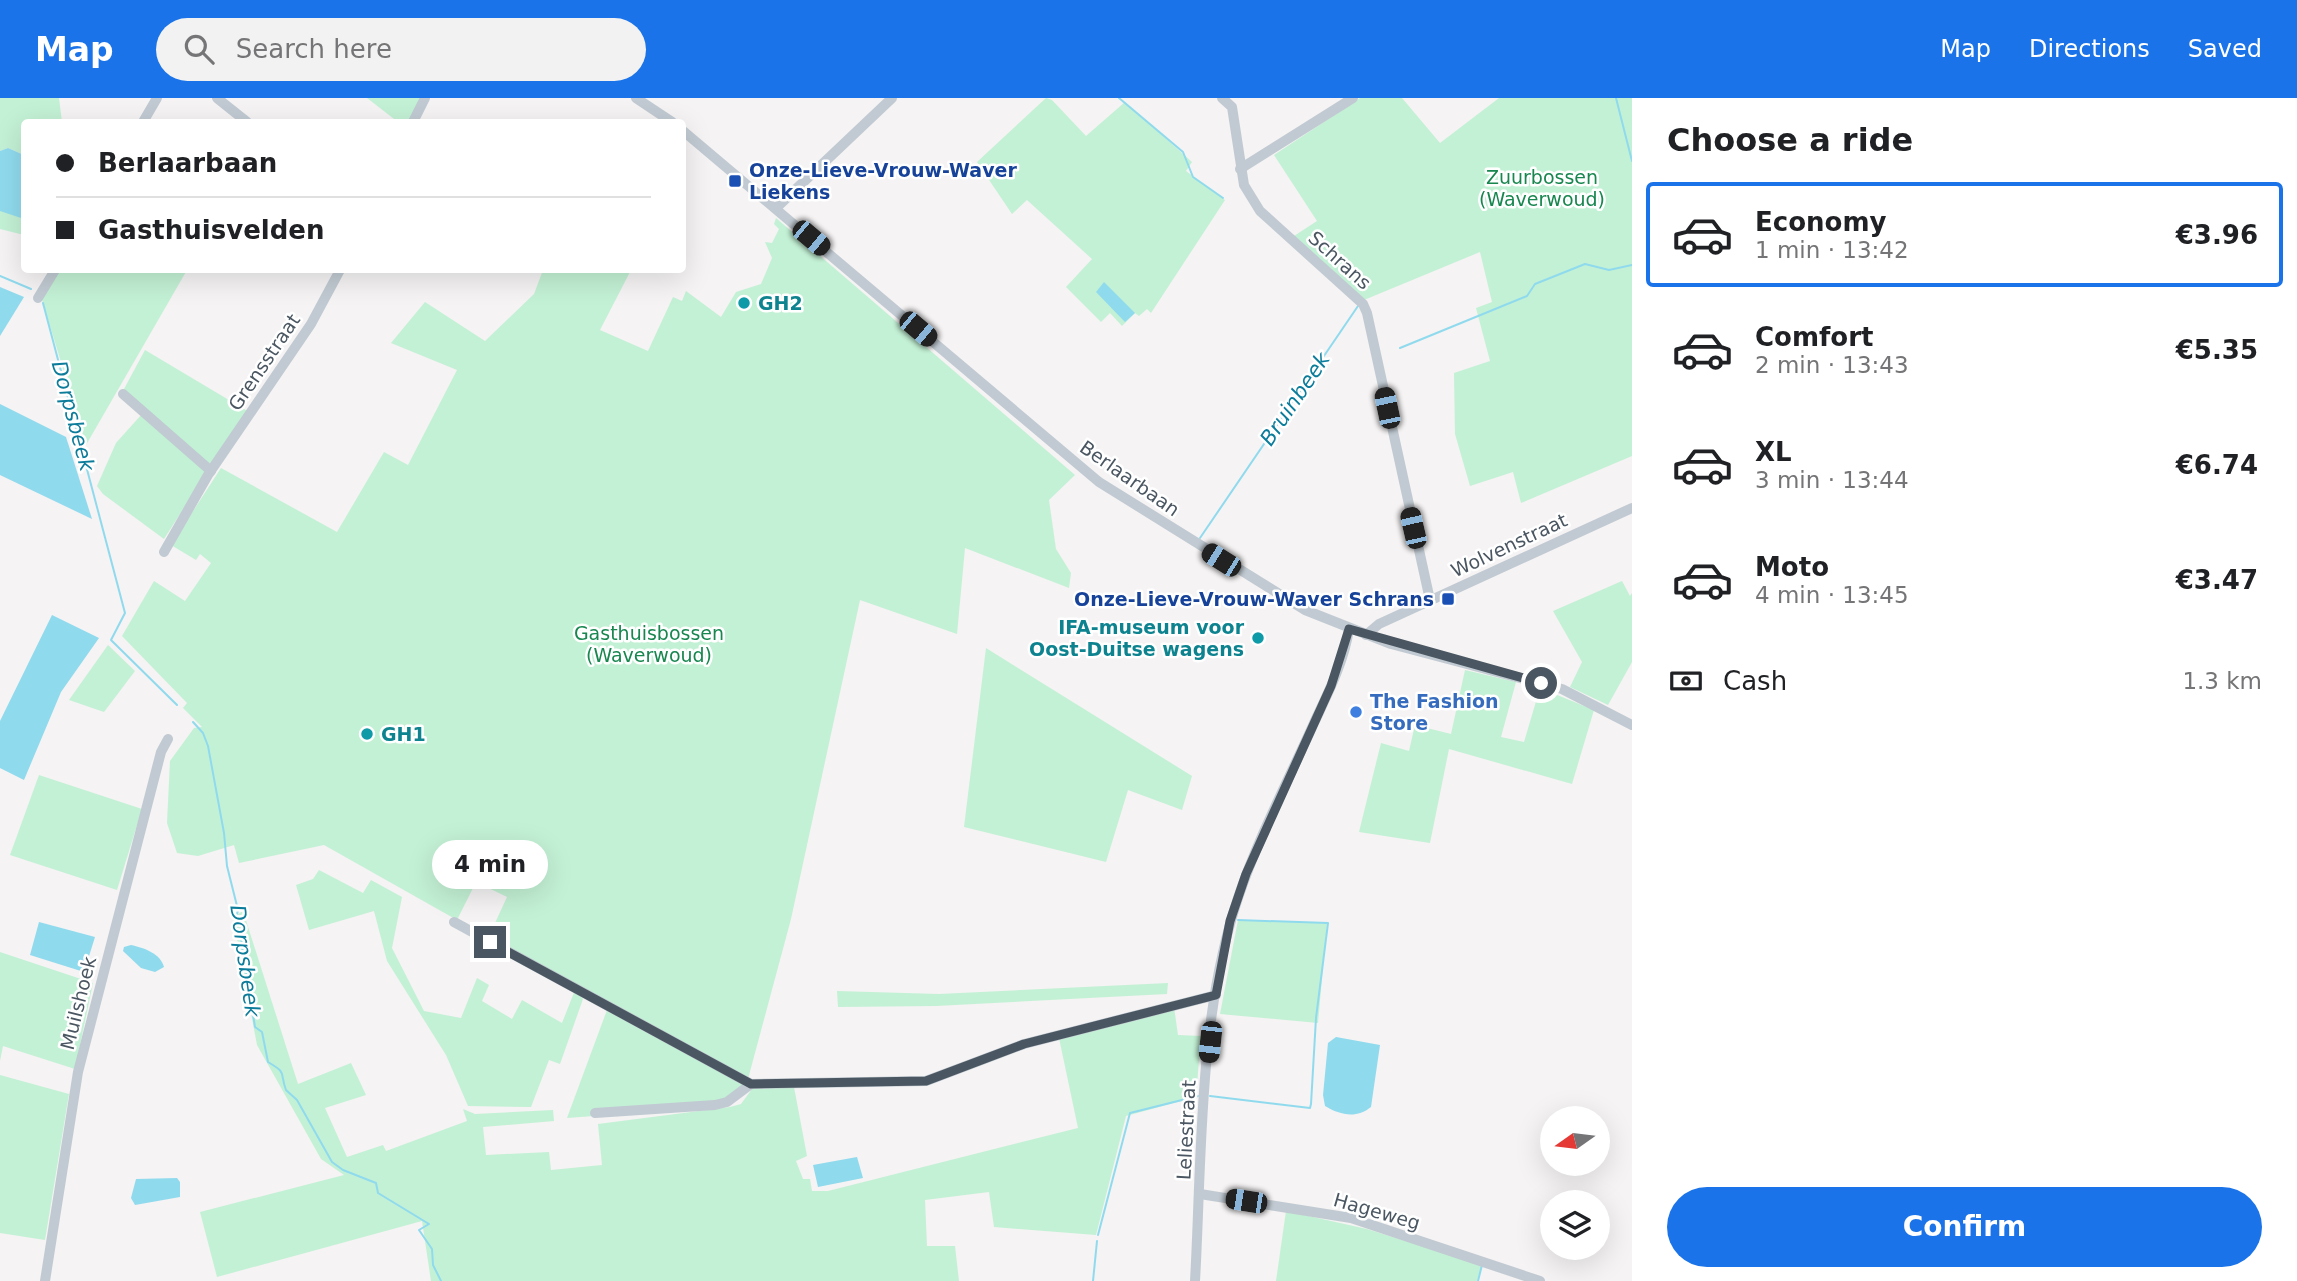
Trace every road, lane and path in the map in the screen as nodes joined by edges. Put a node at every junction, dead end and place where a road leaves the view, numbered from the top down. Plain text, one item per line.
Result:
1 (157, 98) edge
2 (217, 98) edge
3 (425, 98) edge
4 (636, 98) edge
5 (892, 98) edge
6 (1222, 98) edge
7 (1353, 98) edge
8 (145, 119) edge
9 (243, 119) edge
10 (414, 119) edge
11 (668, 119) edge
12 (686, 133) edge
13 (1240, 169) junction
14 (776, 208) junction
15 (53, 273) edge
16 (338, 273) edge
17 (38, 298) dead end
18 (123, 394) dead end
19 (211, 471) junction
20 (1632, 509) edge
21 (164, 552) dead end
22 (1430, 600) junction
23 (1349, 629) junction
24 (1366, 635) junction
25 (1632, 725) edge
26 (168, 739) dead end
27 (454, 922) dead end
28 (1216, 995) junction
29 (751, 1084) junction
30 (595, 1113) dead end
31 (1200, 1194) junction
32 (45, 1281) edge
33 (1195, 1281) edge
34 (1540, 1281) edge

1 - 8 street
2 - 9 street
3 - 10 street
4 - 11 street
5 - 14 street
6 - 13 street, Schrans
7 - 13 street
12 - 14 street, Berlaarbaan
13 - 22 street, Schrans
14 - 23 street, Berlaarbaan
15 - 17 street
16 - 19 street, Grensstraat
18 - 19 street
19 - 21 street, Grensstraat
20 - 22 street, Wolvenstraat
22 - 24 street, Wolvenstraat
23 - 24 street, Berlaarbaan
23 - 28 street, Leliestraat
24 - 25 street, Berlaarbaan
26 - 32 street, Muilshoek
27 - 29 street
28 - 29 street
28 - 31 street, Leliestraat
29 - 30 street
31 - 33 street, Leliestraat
31 - 34 street, Hageweg

